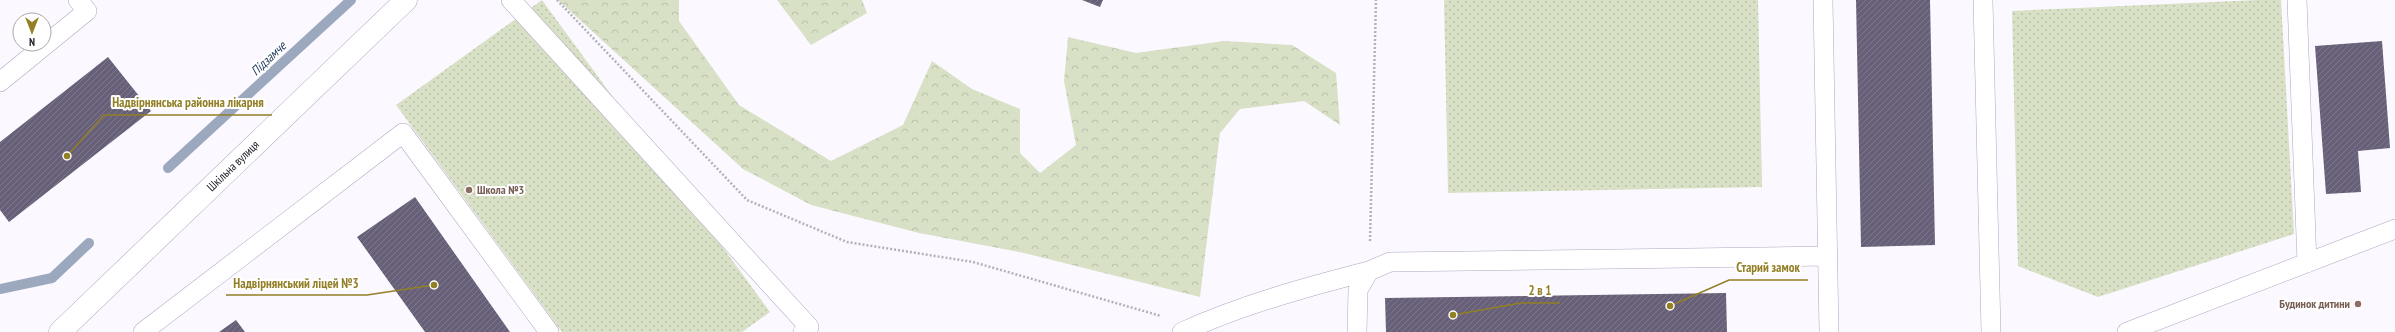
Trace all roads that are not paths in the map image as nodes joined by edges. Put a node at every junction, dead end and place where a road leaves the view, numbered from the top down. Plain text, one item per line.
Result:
1 (78, 0) edge
2 (406, 0) edge
3 (511, 0) edge
4 (1823, 0) edge
5 (1983, 0) edge
6 (2296, 0) edge
7 (0, 82) edge
8 (2395, 230) edge
9 (1827, 256) junction
10 (2307, 263) junction
11 (1369, 271) junction
12 (60, 332) edge
13 (143, 332) edge
14 (549, 332) edge
15 (803, 332) edge
16 (1182, 332) edge
17 (1357, 332) edge
18 (1829, 332) edge
19 (1991, 332) edge
20 (2126, 332) edge

1 - 7 lane
2 - 12 street, Шкільна вулиця
3 - 15 lane
4 - 9 lane
5 - 19 lane
6 - 10 lane
8 - 10 lane
9 - 11 lane
9 - 18 lane
10 - 20 lane
11 - 16 lane
11 - 17 lane
13 - 14 lane

